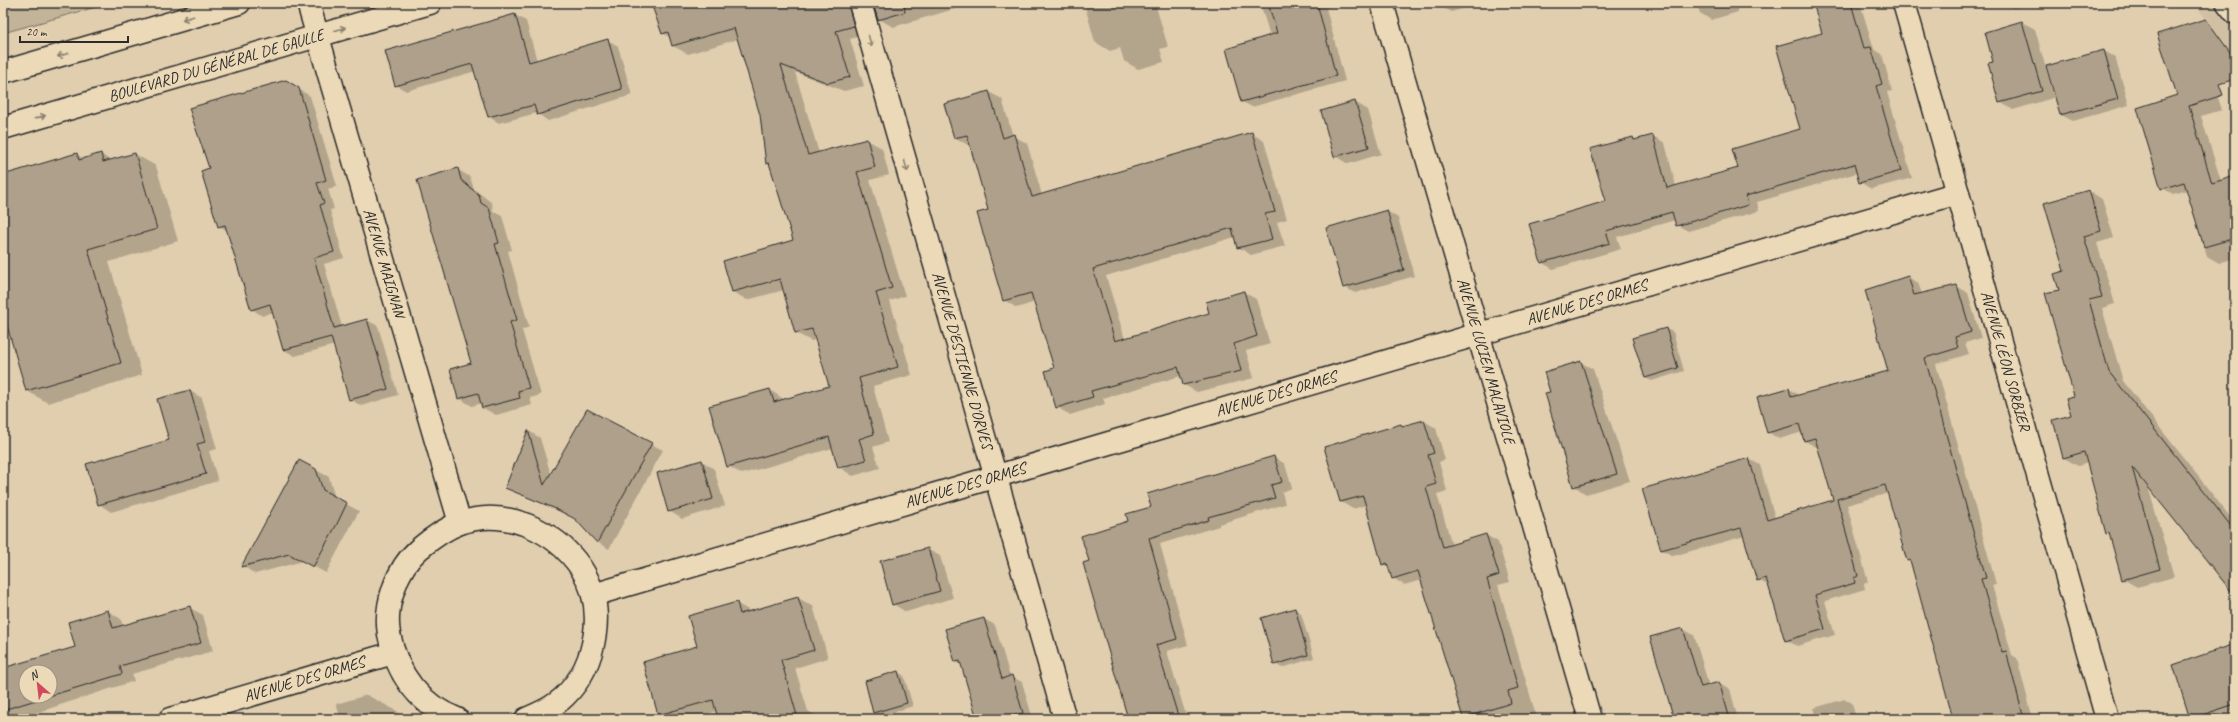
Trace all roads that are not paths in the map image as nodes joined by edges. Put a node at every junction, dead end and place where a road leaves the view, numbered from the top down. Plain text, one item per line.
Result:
1 (239, 3) edge
2 (308, 3) edge
3 (430, 3) edge
4 (860, 3) edge
5 (1382, 3) edge
6 (1904, 3) edge
7 (2227, 3) edge
8 (2235, 13) edge
9 (317, 36) junction
10 (3, 72) edge
11 (3, 128) edge
12 (1958, 193) junction
13 (1479, 334) junction
14 (995, 478) junction
15 (460, 523) junction
16 (592, 595) junction
17 (393, 653) junction
18 (170, 719) edge
19 (457, 719) edge
20 (526, 719) edge
21 (1065, 719) edge
22 (1590, 719) edge
23 (2107, 719) edge

1 -> 10 street
2 - 9 street, AVENUE MAIGNAN
9 -> 3 street, BOULEVARD DU GÉNÉRAL DE GAULLE
4 -> 14 street, AVENUE D'ESTIENNE D'ORVES
5 - 13 street, AVENUE LUCIEN MALAVIOLE
6 - 12 street, AVENUE LÉON SORBIER
7 - 8 lane
11 -> 9 street, BOULEVARD DU GÉNÉRAL DE GAULLE
9 - 15 street, AVENUE MAIGNAN
12 - 13 street, AVENUE DES ORMES
12 - 23 street, AVENUE LÉON SORBIER
13 - 14 street, AVENUE DES ORMES
13 - 22 street, AVENUE LUCIEN MALAVIOLE
14 - 16 street, AVENUE DES ORMES
14 - 21 street, AVENUE D'ESTIENNE D'ORVES
15 - 16 street
15 - 17 street
16 - 20 street
17 - 18 street, AVENUE DES ORMES
17 - 19 street

